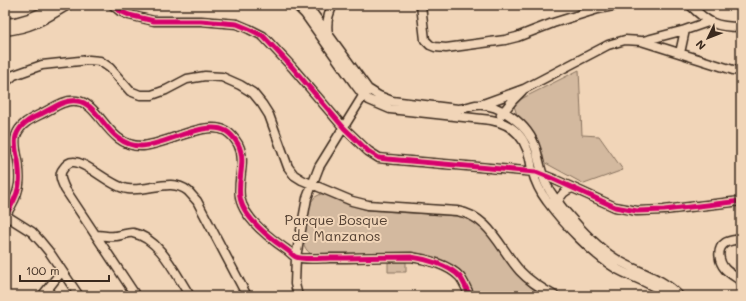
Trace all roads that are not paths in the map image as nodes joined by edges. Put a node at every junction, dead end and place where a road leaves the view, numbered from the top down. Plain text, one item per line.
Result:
1 (54, 5) edge
2 (68, 5) edge
3 (113, 5) edge
4 (296, 5) edge
5 (306, 5) edge
6 (421, 5) edge
7 (618, 5) edge
8 (690, 5) edge
9 (332, 6) edge
10 (708, 22) junction
11 (316, 23) junction
12 (5, 24) edge
13 (741, 27) edge
14 (685, 30) junction
15 (5, 31) edge
16 (329, 37) junction
17 (641, 41) junction
18 (680, 53) junction
19 (741, 71) edge
20 (5, 83) edge
21 (524, 89) junction
22 (365, 92) junction
23 (506, 96) junction
24 (481, 105) junction
25 (494, 108) junction
26 (504, 112) junction
27 (494, 121) junction
28 (344, 128) junction
29 (533, 171) junction
30 (542, 174) junction
31 (312, 185) junction
32 (573, 188) junction
33 (741, 201) edge
34 (558, 202) junction
35 (5, 216) edge
36 (96, 235) junction
37 (116, 236) junction
38 (741, 239) edge
39 (106, 250) junction
40 (296, 258) junction
41 (62, 271) junction
42 (741, 281) edge
43 (665, 295) edge
44 (42, 296) edge
45 (79, 296) edge
46 (136, 296) edge
47 (190, 296) edge
48 (247, 296) edge
49 (298, 296) edge
50 (470, 296) edge
51 (555, 296) edge
52 (679, 296) edge

1 - 12 street
2 - 15 street
3 - 28 street
4 - 11 street
5 - 11 street
6 - 7 street
8 - 10 street
9 - 11 street
9 - 16 street
10 - 13 street
10 - 14 street
11 - 16 street
11 - 22 street
14 - 17 street
14 - 18 street
16 - 22 street
17 - 18 street
17 - 21 street
18 - 19 street
20 - 31 street
21 - 23 street
21 - 26 street
22 - 24 street
22 - 27 street
22 - 28 street
23 - 24 street
23 - 25 street
24 - 25 street
25 - 26 street
25 - 27 street
26 - 27 street
26 - 30 street
27 - 29 street
28 - 29 street
28 - 31 street
29 - 30 street
29 - 43 street
30 - 32 street
30 - 34 street
31 - 40 street
31 - 51 street
32 - 33 street
32 - 34 street
34 - 52 street
35 - 40 street
35 - 41 street
36 - 37 street
36 - 39 street
36 - 48 street
37 - 39 street
37 - 47 street
38 - 42 street
39 - 46 street
40 - 49 street
40 - 50 street
41 - 44 street
41 - 45 street

